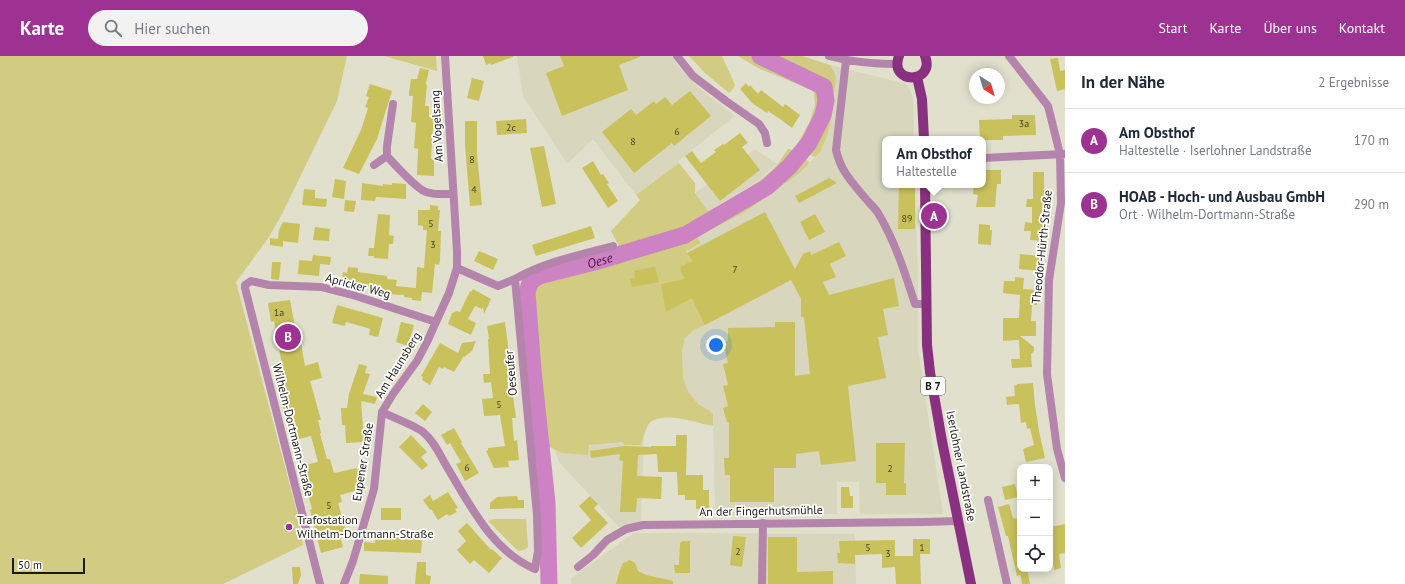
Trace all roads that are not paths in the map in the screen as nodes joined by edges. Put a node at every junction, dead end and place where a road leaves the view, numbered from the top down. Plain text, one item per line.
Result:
1 (445, 56) edge
2 (677, 56) edge
3 (829, 56) edge
4 (925, 56) edge
5 (1009, 56) edge
6 (846, 60) junction
7 (898, 60) edge
8 (917, 77) junction
9 (394, 104) dead end
10 (924, 136) edge
11 (767, 143) dead end
12 (1062, 154) edge
13 (387, 156) junction
14 (986, 158) edge
15 (374, 165) dead end
16 (925, 188) edge
17 (453, 194) junction
18 (613, 246) dead end
19 (457, 268) junction
20 (515, 279) junction
21 (247, 282) joint
22 (926, 304) junction
23 (436, 322) junction
24 (382, 412) junction
25 (1065, 478) edge
26 (988, 500) dead end
27 (959, 521) junction
28 (763, 524) junction
29 (578, 567) dead end
30 (535, 569) joint
31 (320, 584) edge
32 (344, 584) edge
33 (762, 584) edge
34 (971, 584) edge
35 (1007, 584) edge

1 - 17 street, Am Vogelsang
2 - 11 street
3 - 6 street
4 - 8 main road
5 - 12 street, Theodor-Hürth-Straße
6 - 7 street
6 - 22 street
7 - 8 main road
8 - 10 main road
9 - 13 street
12 - 14 street
12 - 25 street, Theodor-Hürth-Straße
13 - 15 street
13 - 17 street
16 - 22 main road, Iserlohner Landstraße / B 7
17 - 19 street, Am Vogelsang
18 - 20 street
19 - 20 street
19 - 23 street, Am Haunsberg
20 - 30 street, Oeseufer
21 - 23 street, Apricker Weg
21 - 31 street, Wilhelm-Dortmann-Straße
22 - 27 main road, Iserlohner Landstraße / B 7
23 - 24 street, Am Haunsberg
24 - 30 street, Am Haunsberg
24 - 32 street, Eupener Straße
26 - 35 street
27 - 28 street, An der Fingerhutsmühle
27 - 34 main road, Iserlohner Landstraße / B 7
28 - 29 street, An der Fingerhutsmühle
28 - 33 street

